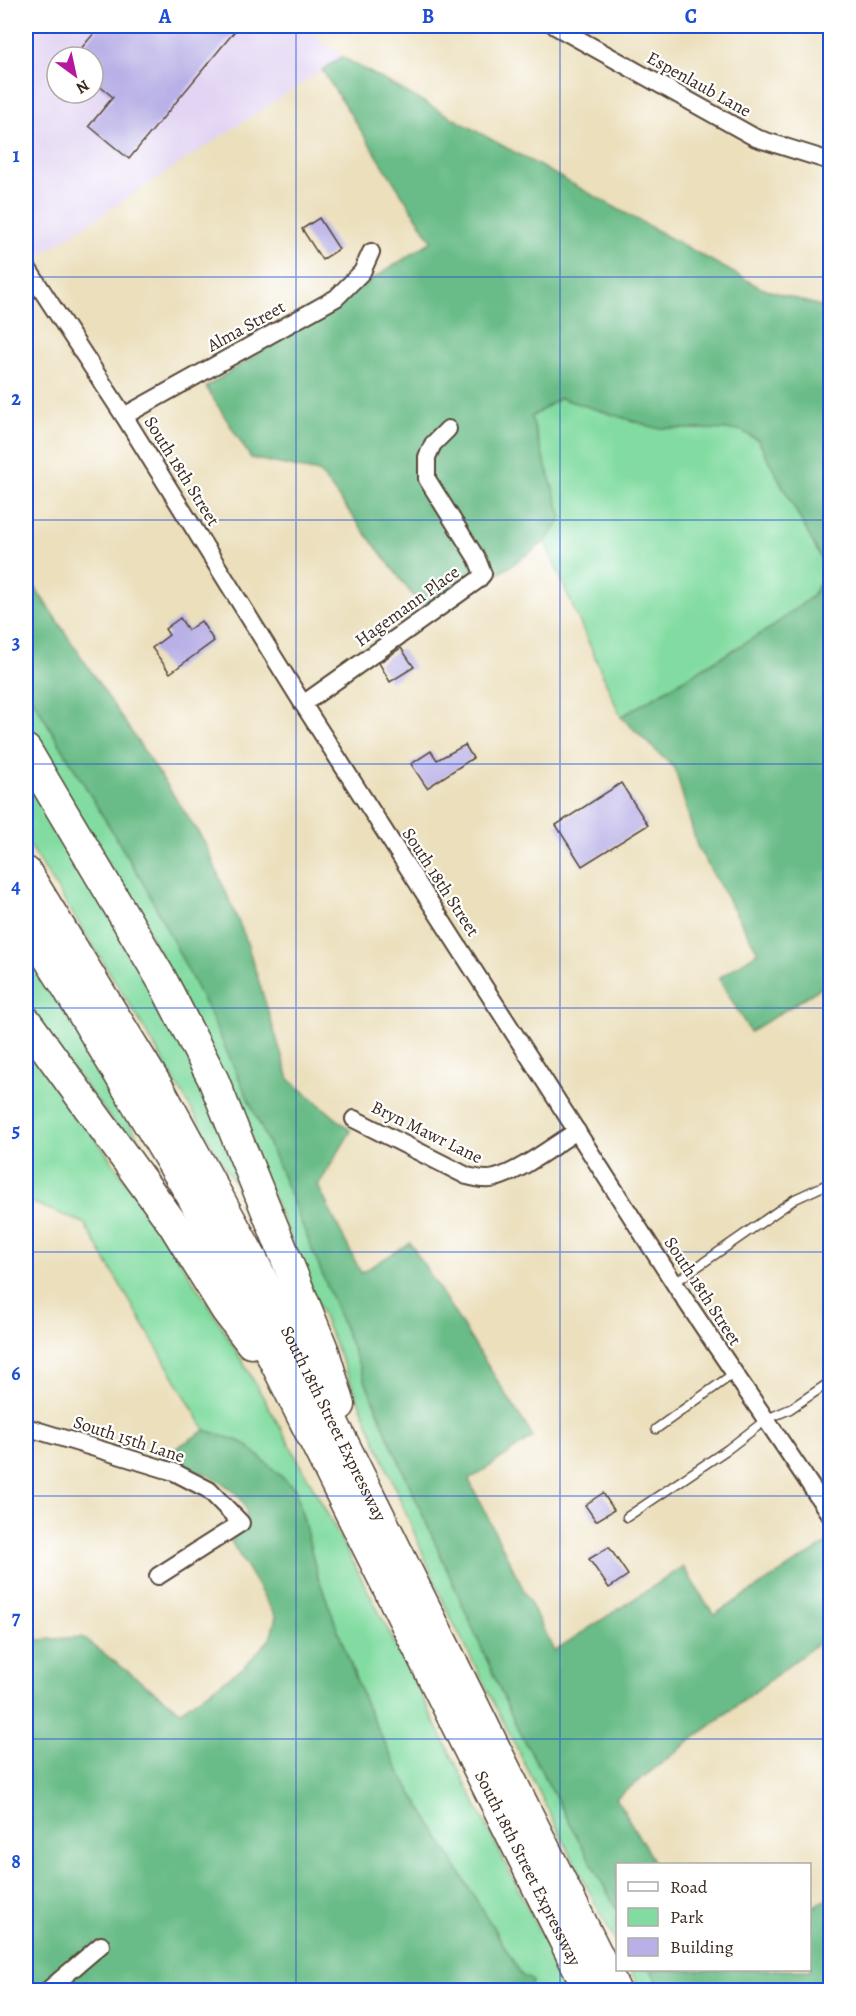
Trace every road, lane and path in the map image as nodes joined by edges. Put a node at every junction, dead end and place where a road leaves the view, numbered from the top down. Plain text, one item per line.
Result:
1 (555, 26) edge
2 (831, 161) edge
3 (371, 252) dead end
4 (26, 266) edge
5 (124, 416) junction
6 (448, 429) dead end
7 (303, 704) junction
8 (26, 750) edge
9 (26, 872) edge
10 (26, 922) edge
11 (26, 1021) edge
12 (354, 1119) dead end
13 (577, 1131) junction
14 (831, 1183) edge
15 (674, 1283) junction
16 (733, 1374) junction
17 (831, 1382) edge
18 (291, 1392) junction
19 (767, 1419) junction
20 (26, 1427) edge
21 (656, 1429) dead end
22 (366, 1491) junction
23 (831, 1515) edge
24 (627, 1517) dead end
25 (158, 1576) dead end
26 (101, 1945) dead end
27 (48, 1990) edge
28 (589, 1990) edge
29 (615, 1990) edge

1 - 2 street, Espenlaub Lane
3 - 5 street, Alma Street
4 - 5 street, South 18th Street
5 - 7 street, South 18th Street
6 - 7 street, Hagemann Place
7 - 13 street, South 18th Street
8 - 22 highway
9 - 22 highway, South 18th Street Expressway
10 - 18 highway, South 18th Street Expressway
11 - 18 highway
12 - 13 street, Bryn Mawr Lane
13 - 15 street, South 18th Street
14 - 15 lane
15 - 16 street, South 18th Street
16 - 19 street, South 18th Street
16 - 21 lane
17 - 19 lane
18 - 28 highway, South 18th Street Expressway
19 - 23 street, South 18th Street
19 - 24 lane
20 - 25 street, South 15th Lane
22 - 29 highway, South 18th Street Expressway
26 - 27 street

